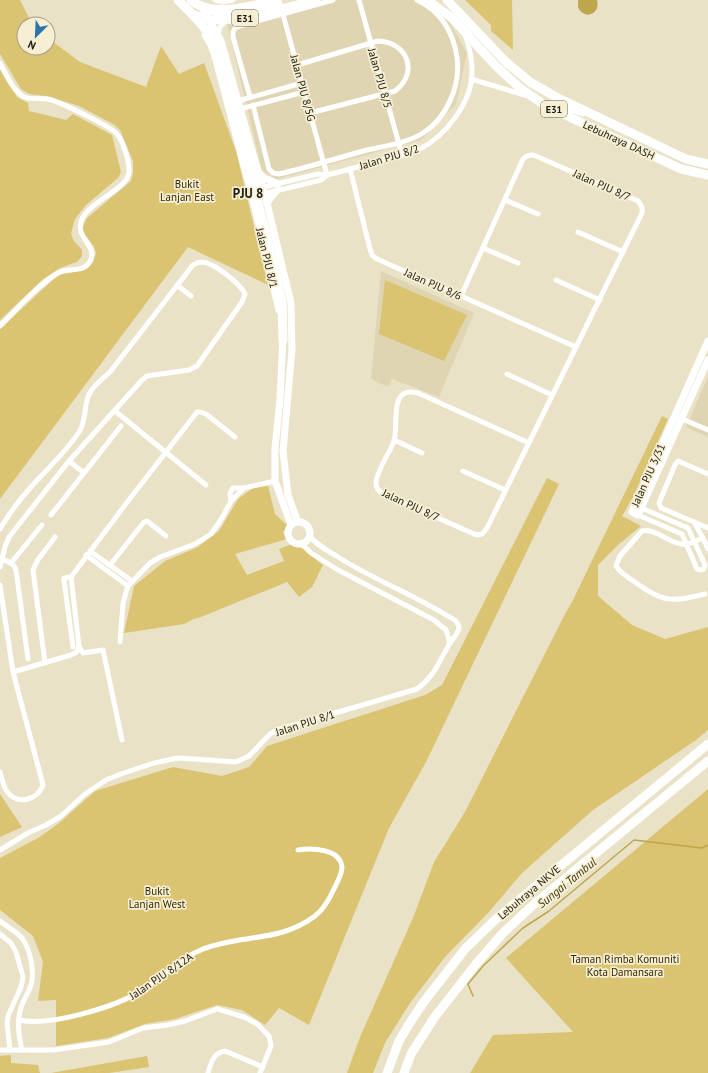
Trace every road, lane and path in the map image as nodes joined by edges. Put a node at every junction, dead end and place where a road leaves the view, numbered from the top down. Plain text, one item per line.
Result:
1 (178, 0) edge
2 (186, 0) edge
3 (191, 0) edge
4 (198, 0) edge
5 (215, 0) edge
6 (233, 0) edge
7 (316, 0) edge
8 (333, 0) edge
9 (359, 0) edge
10 (417, 0) edge
11 (427, 0) edge
12 (442, 0) edge
13 (446, 0) edge
14 (279, 1) edge
15 (204, 9) junction
16 (192, 14) junction
17 (283, 14) junction
18 (218, 34) junction
19 (371, 43) junction
20 (0, 63) edge
21 (297, 64) junction
22 (471, 79) junction
23 (302, 83) junction
24 (304, 92) junction
25 (385, 94) junction
26 (250, 97) junction
27 (238, 101) junction
28 (253, 105) junction
29 (240, 109) junction
30 (310, 112) junction
31 (399, 142) junction
32 (402, 155) junction
33 (323, 162) junction
34 (697, 164) dead end
35 (708, 164) edge
36 (256, 169) junction
37 (350, 169) junction
38 (327, 175) junction
39 (708, 175) edge
40 (277, 187) junction
41 (263, 191) junction
42 (251, 193) junction
43 (505, 200) junction
44 (266, 203) junction
45 (538, 214) dead end
46 (578, 232) dead end
47 (483, 248) junction
48 (623, 252) junction
49 (518, 263) dead end
50 (556, 280) dead end
51 (177, 285) junction
52 (191, 296) dead end
53 (461, 296) junction
54 (600, 300) junction
55 (0, 326) edge
56 (284, 340) junction
57 (708, 341) edge
58 (576, 347) junction
59 (708, 360) edge
60 (507, 374) dead end
61 (552, 395) junction
62 (280, 399) junction
63 (288, 399) junction
64 (115, 411) junction
65 (678, 417) junction
66 (121, 426) dead end
67 (708, 430) edge
68 (235, 437) dead end
69 (394, 440) junction
70 (529, 443) junction
71 (165, 452) junction
72 (422, 453) dead end
73 (69, 461) junction
74 (463, 471) dead end
75 (84, 473) junction
76 (708, 474) edge
77 (275, 481) junction
78 (206, 485) dead end
79 (505, 490) junction
80 (638, 506) junction
81 (51, 515) dead end
82 (638, 515) joint
83 (694, 522) junction
84 (294, 524) junction
85 (42, 525) dead end
86 (708, 528) edge
87 (0, 529) edge
88 (309, 535) junction
89 (166, 536) dead end
90 (54, 537) dead end
91 (703, 538) junction
92 (695, 541) junction
93 (301, 543) junction
94 (687, 544) junction
95 (708, 549) edge
96 (88, 553) junction
97 (2, 559) junction
98 (11, 563) junction
99 (110, 566) junction
100 (0, 568) edge
101 (132, 581) junction
102 (0, 584) edge
103 (128, 586) junction
104 (705, 594) dead end
105 (438, 611) junction
106 (434, 620) junction
107 (120, 642) dead end
108 (450, 643) junction
109 (76, 647) junction
110 (28, 659) dead end
111 (45, 663) junction
112 (13, 672) junction
113 (122, 740) dead end
114 (708, 744) edge
115 (708, 761) edge
116 (0, 772) edge
117 (0, 850) edge
118 (298, 850) dead end
119 (0, 921) edge
120 (0, 934) edge
121 (12, 1007) junction
122 (20, 1010) junction
123 (19, 1020) junction
124 (0, 1050) edge
125 (10, 1050) junction
126 (22, 1050) junction
127 (263, 1067) junction
128 (208, 1073) edge
129 (260, 1073) edge
130 (387, 1073) edge
131 (404, 1073) edge

1 - 16 highway, E31
2 - 42 main road, Jalan PJU 8/1
3 - 14 highway, E31
4 - 15 main road, Jalan PJU 8/1
5 - 6 street
7 - 16 highway, E31
8 - 17 street
9 - 19 street, Jalan PJU 8/5
10 - 31 street
11 - 39 highway, Lebuhraya DASH / E31
12 - 22 street, Jalan PJU 8/2
13 - 35 highway, Lebuhraya DASH / E31
14 - 15 street
14 - 17 street, Jalan PJU 8/5G
14 - 18 street
15 - 18 main road, Jalan PJU 8/1
16 - 56 highway
17 - 21 street, Jalan PJU 8/5G
17 - 26 street
18 - 27 main road, Jalan PJU 8/1
19 - 21 street
19 - 25 street, Jalan PJU 8/5
19 - 25 street
20 - 55 street
21 - 23 street, Jalan PJU 8/5G
22 - 32 street, Jalan PJU 8/2
22 - 34 street
23 - 24 street, Jalan PJU 8/5G
23 - 26 street
24 - 28 street
24 - 30 street, Jalan PJU 8/5G
25 - 30 street
25 - 31 street, Jalan PJU 8/5
26 - 27 street
27 - 29 main road, Jalan PJU 8/1
28 - 29 street
28 - 33 street
29 - 36 main road, Jalan PJU 8/1
30 - 33 street, Jalan PJU 8/5G
31 - 32 street, Jalan PJU 8/5
31 - 33 street
32 - 37 street, Jalan PJU 8/2
33 - 38 street, Jalan PJU 8/5G
36 - 40 main road
36 - 41 main road, Jalan PJU 8/1
37 - 38 street, Jalan PJU 8/2
37 - 53 street, Jalan PJU 8/6
38 - 40 street, Jalan PJU 8/2
40 - 41 street, Jalan PJU 8/2
40 - 44 main road
41 - 42 street, Jalan PJU 8/2
41 - 44 main road, Jalan PJU 8/1
42 - 56 main road, Jalan PJU 8/1
43 - 45 street
43 - 47 street, Jalan PJU 8/7
43 - 48 street, Jalan PJU 8/7
44 - 63 main road, Jalan PJU 8/1
46 - 48 street
47 - 49 street
47 - 53 street, Jalan PJU 8/7
48 - 54 street, Jalan PJU 8/7
50 - 54 street
51 - 52 street
51 - 64 street
51 - 87 street
53 - 58 street, Jalan PJU 8/6
54 - 58 street, Jalan PJU 8/7
56 - 62 main road, Jalan PJU 8/1
57 - 65 main road, Jalan PJU 3/31
58 - 61 street, Jalan PJU 8/7
59 - 65 main road, Jalan PJU 3/31
60 - 61 street
61 - 70 street, Jalan PJU 8/7
62 - 63 main road
62 - 77 main road, Jalan PJU 8/1
63 - 84 main road, Jalan PJU 8/1
64 - 71 street
64 - 73 street
65 - 67 street
65 - 80 main road, Jalan PJU 3/31
66 - 75 street
68 - 71 street
69 - 70 street, Jalan PJU 8/7
69 - 72 street
69 - 79 street, Jalan PJU 8/7
70 - 79 street, Jalan PJU 8/7
71 - 78 street
71 - 96 street
73 - 75 street
73 - 97 street
74 - 79 street
75 - 81 street
76 - 83 street
77 - 84 main road, Jalan PJU 8/1
77 - 101 street
80 - 82 main road, Jalan PJU 3/31
80 - 92 street
82 - 94 street
83 - 86 street
83 - 91 street
84 - 88 main road
84 - 93 main road
85 - 98 street
88 - 93 main road
88 - 105 street, Jalan PJU 8/1
89 - 99 street
90 - 111 street
91 - 92 street
91 - 95 street
92 - 94 street
92 - 94 street
93 - 106 street
94 - 104 street
96 - 99 street
96 - 103 street
96 - 109 street
97 - 98 street
97 - 100 street
98 - 110 street
99 - 101 street
101 - 103 street
102 - 112 street
103 - 107 street
105 - 106 street
105 - 108 street, Jalan PJU 8/1
106 - 108 street
108 - 117 street, Jalan PJU 8/1
109 - 111 street
109 - 113 street
111 - 112 street
112 - 116 street
114 - 130 highway, Lebuhraya NKVE
115 - 131 highway, Lebuhraya NKVE
118 - 123 street, Jalan PJU 8/12A
119 - 122 street
120 - 121 street
121 - 122 street
121 - 125 street
122 - 123 street
123 - 126 street
124 - 125 street
125 - 126 street
126 - 127 street
127 - 128 street
127 - 129 street

